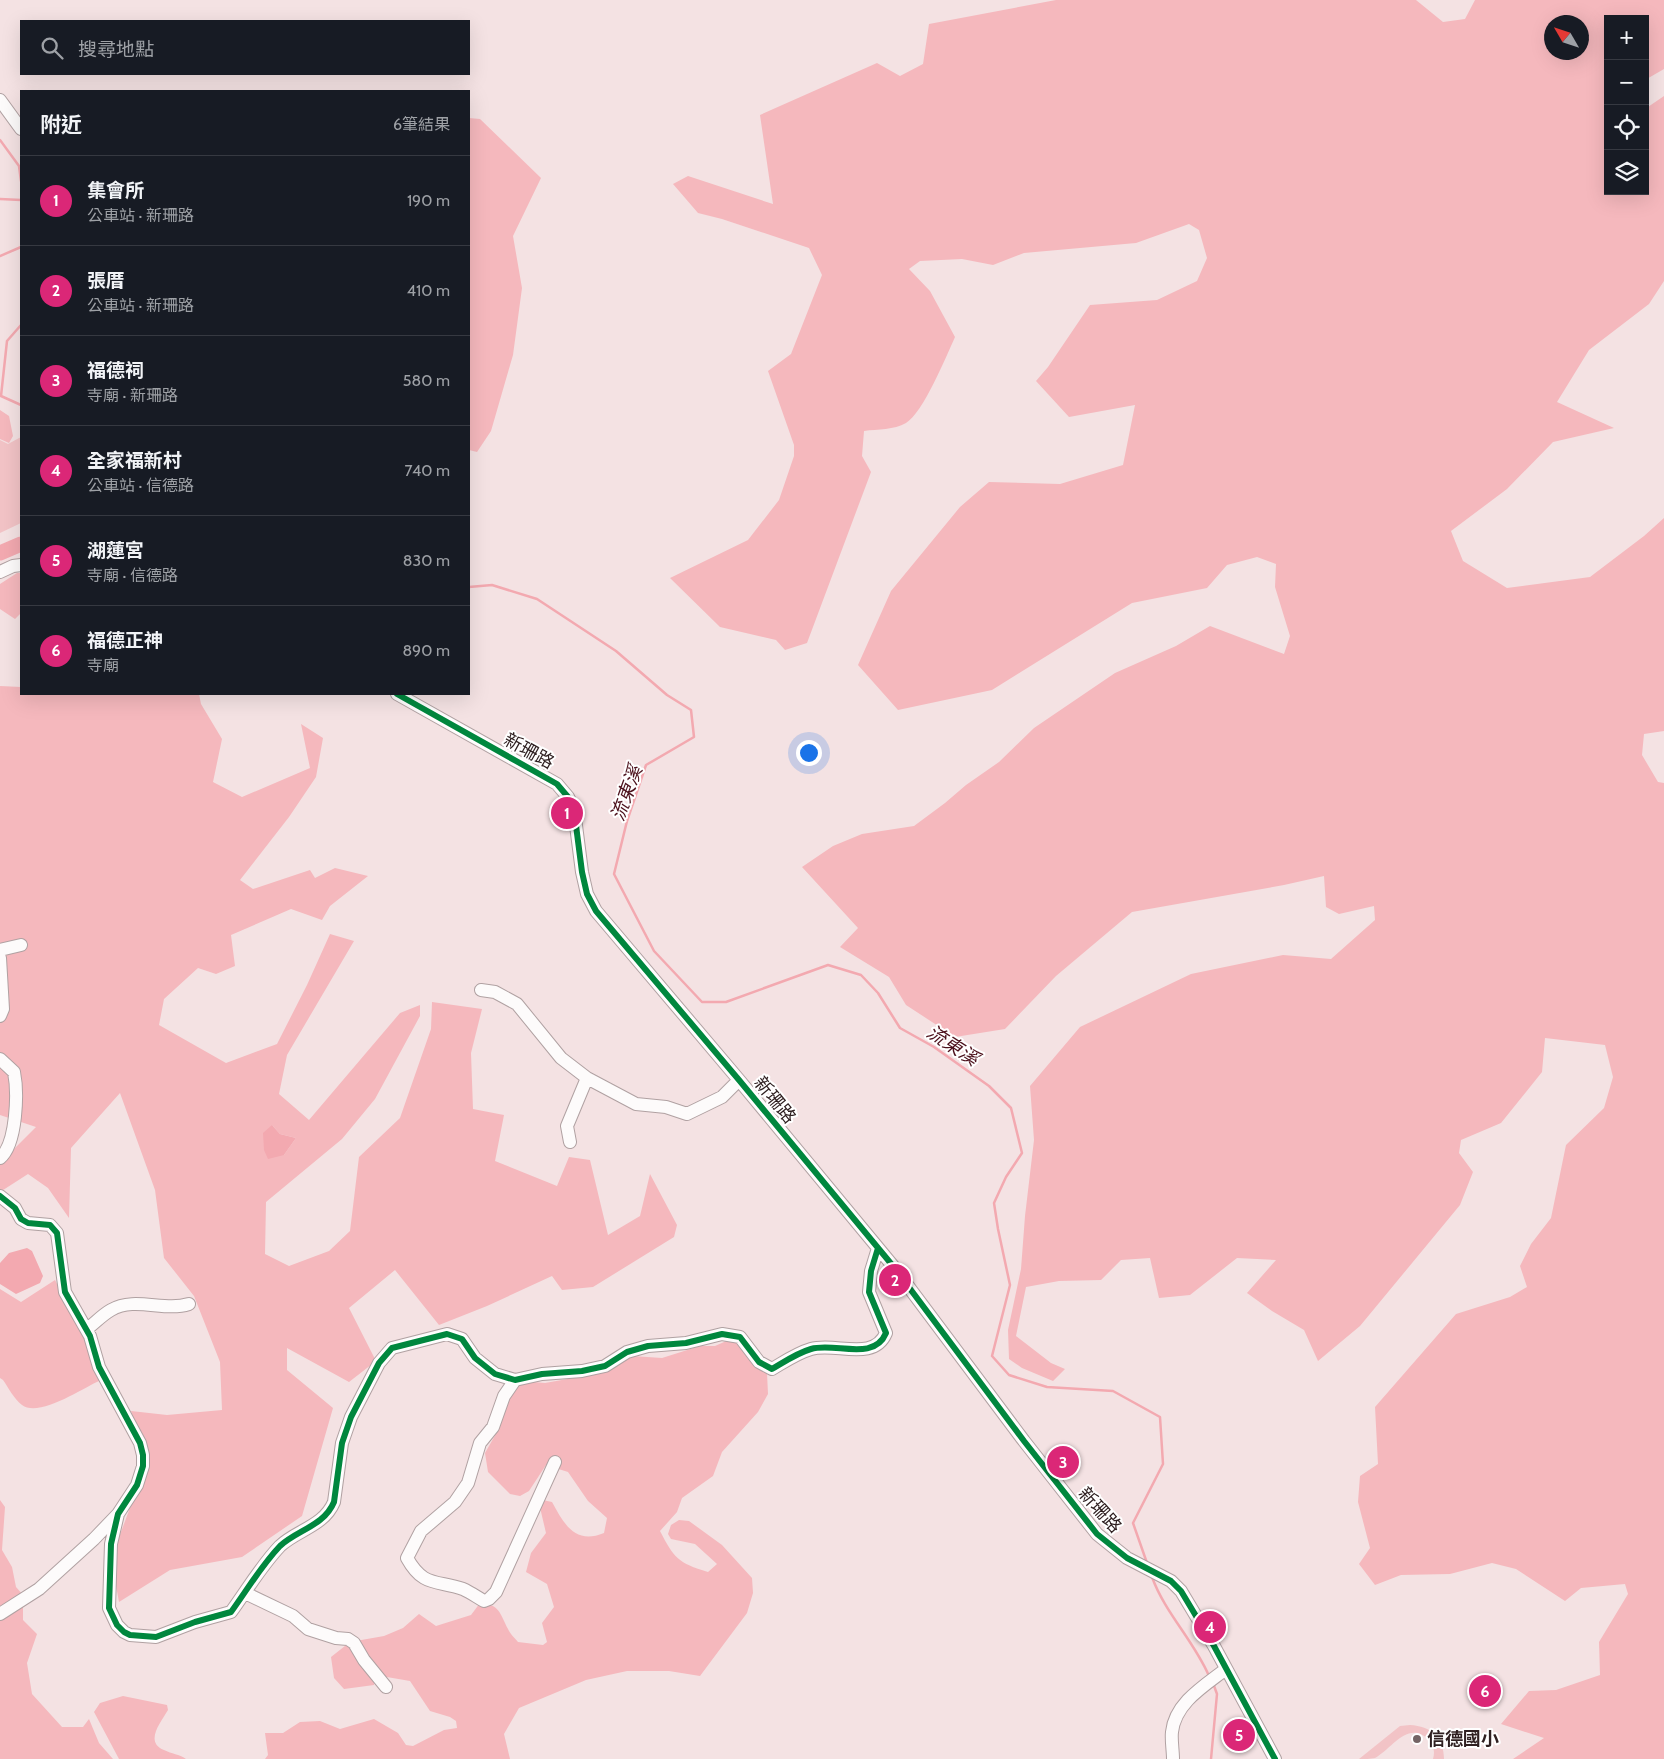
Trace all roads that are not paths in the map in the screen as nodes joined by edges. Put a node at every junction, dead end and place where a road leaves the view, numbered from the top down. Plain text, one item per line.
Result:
1 (0, 100) edge
2 (20, 128) edge
3 (20, 565) edge
4 (0, 572) edge
5 (399, 695) edge
6 (21, 945) dead end
7 (0, 950) edge
8 (0, 958) edge
9 (481, 990) dead end
10 (0, 1016) edge
11 (0, 1059) edge
12 (586, 1078) junction
13 (739, 1080) junction
14 (570, 1142) dead end
15 (0, 1158) edge
16 (0, 1196) edge
17 (878, 1248) junction
18 (189, 1304) dead end
19 (86, 1329) junction
20 (515, 1380) junction
21 (555, 1462) dead end
22 (118, 1514) junction
23 (245, 1593) junction
24 (0, 1614) edge
25 (1222, 1672) junction
26 (386, 1687) dead end
27 (1173, 1759) edge
28 (1275, 1759) edge

1 - 2 street
3 - 4 street
5 - 13 street, 新珊路
6 - 7 street
8 - 10 street
9 - 12 street
11 - 15 street
12 - 13 street
12 - 14 street
13 - 17 street, 新珊路
16 - 19 street
17 - 20 street
17 - 25 street, 新珊路
18 - 19 street
19 - 22 street
20 - 21 street
20 - 23 street
22 - 23 street
22 - 24 street
23 - 26 street
25 - 27 street
25 - 28 street

